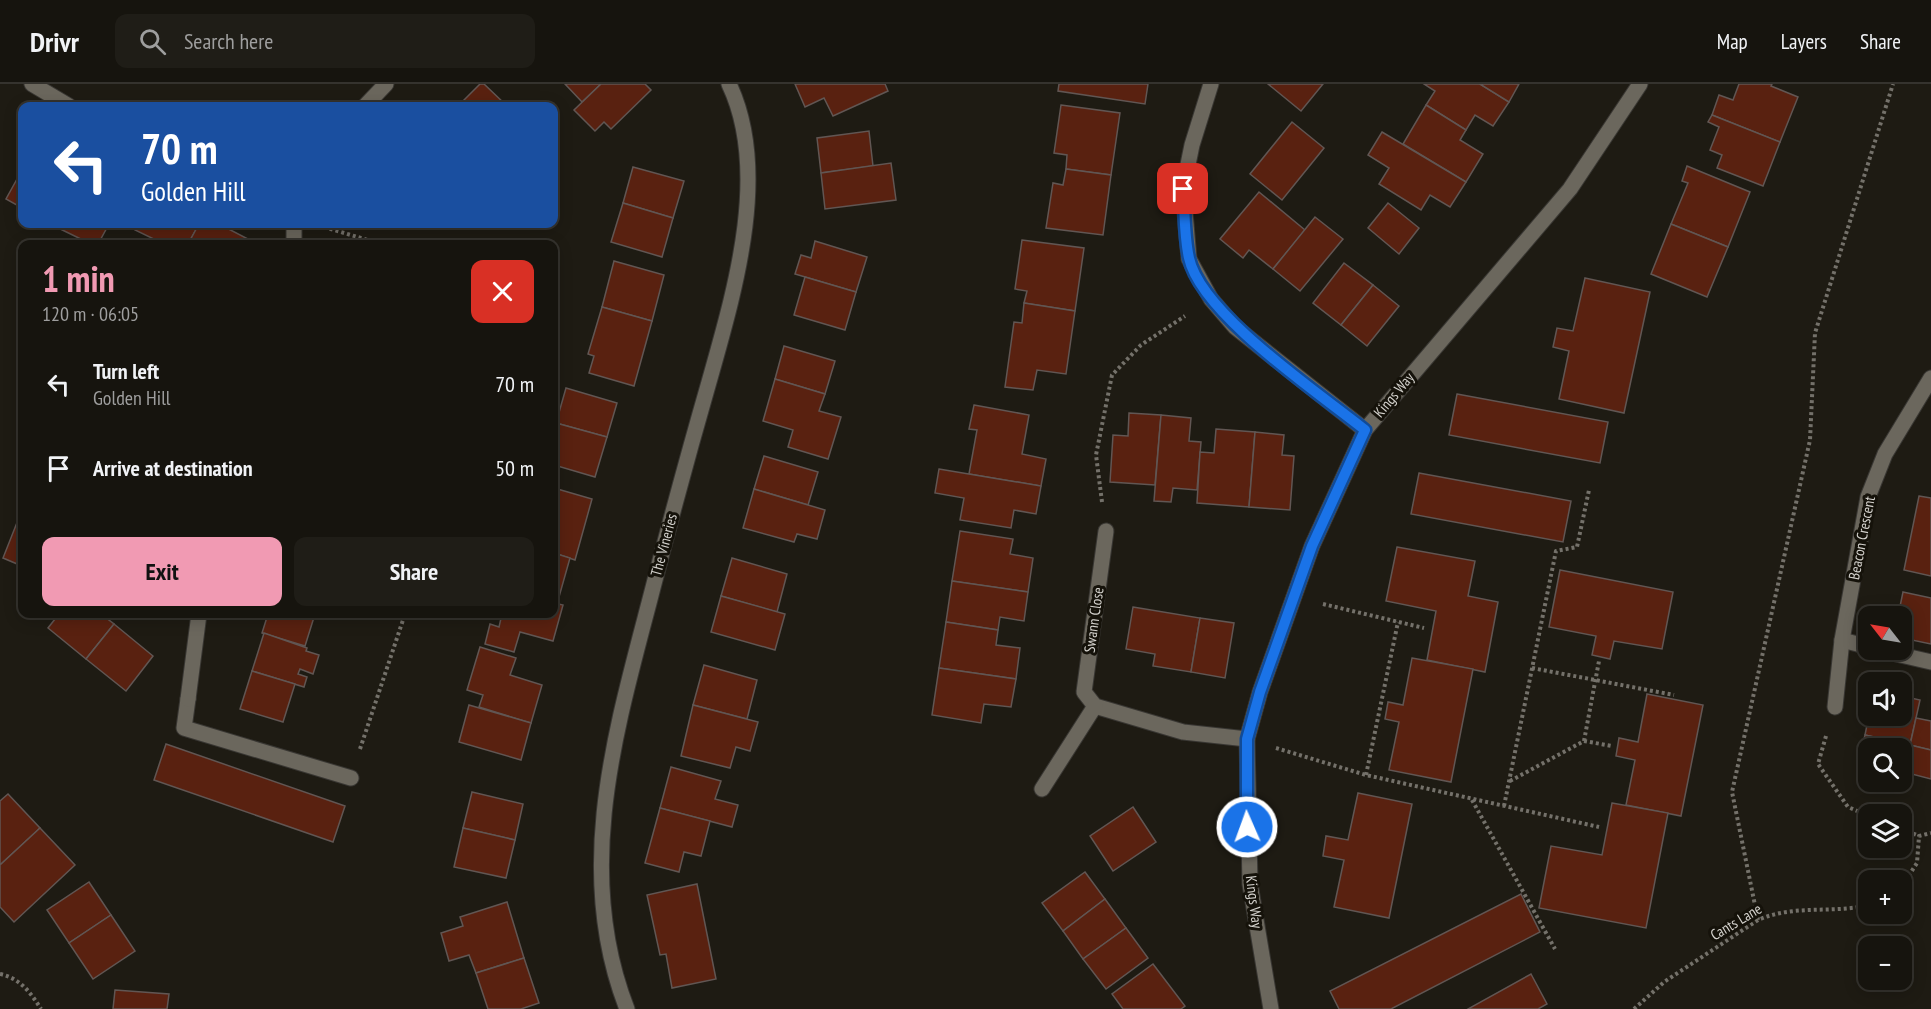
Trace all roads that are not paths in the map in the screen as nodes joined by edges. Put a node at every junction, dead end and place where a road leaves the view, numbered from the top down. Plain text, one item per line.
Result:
1 (32, 84) edge
2 (386, 84) edge
3 (729, 84) edge
4 (1211, 84) edge
5 (1640, 84) edge
6 (62, 102) edge
7 (369, 102) edge
8 (1931, 378) edge
9 (1365, 430) junction
10 (1106, 531) road end
11 (198, 618) edge
12 (1842, 640) junction
13 (1858, 644) edge
14 (1912, 658) edge
15 (1931, 662) edge
16 (1095, 706) junction
17 (1835, 707) road end
18 (1247, 739) junction
19 (351, 778) road end
20 (1042, 789) dead end
21 (627, 1009) edge
22 (1271, 1009) edge

1 - 6 street
2 - 7 street
3 - 21 street, The Vineries
4 - 9 street
5 - 9 street, Kings Way
8 - 12 street, Beacon Crescent
9 - 18 street, Kings Way
10 - 16 street, Swann Close
11 - 19 street
12 - 13 street
12 - 17 street, Beacon Crescent
14 - 15 street
16 - 18 street
16 - 20 street
18 - 22 street, Kings Way

